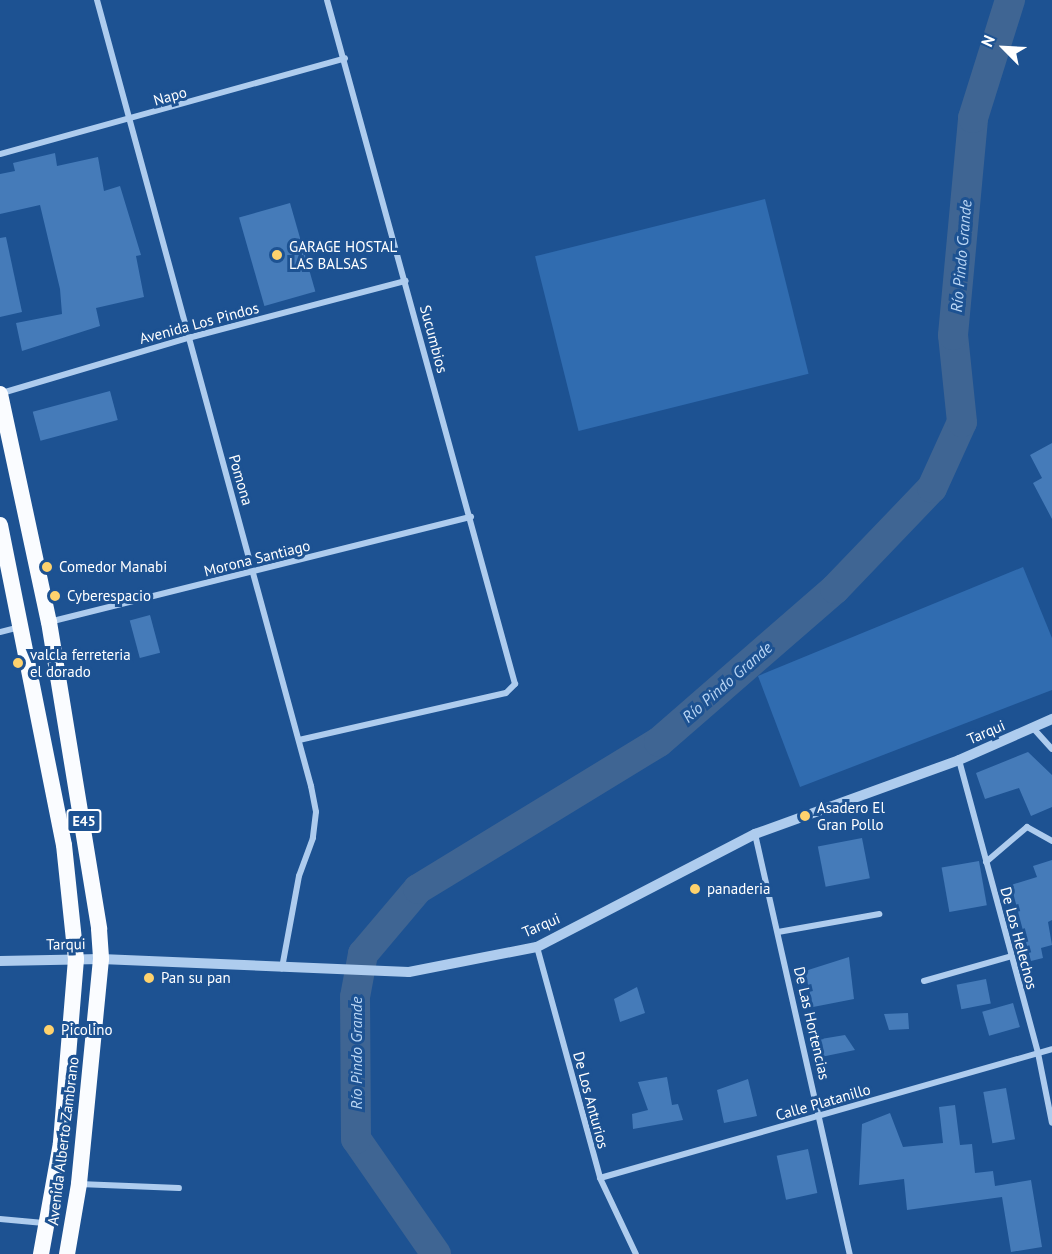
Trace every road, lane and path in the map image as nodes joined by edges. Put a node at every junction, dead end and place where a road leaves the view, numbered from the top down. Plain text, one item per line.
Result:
1 (97, 0) edge
2 (327, 0) edge
3 (345, 58) junction
4 (132, 120) junction
5 (0, 154) edge
6 (406, 281) junction
7 (188, 338) junction
8 (0, 394) edge
9 (471, 517) junction
10 (0, 525) edge
11 (254, 571) junction
12 (49, 622) junction
13 (24, 626) junction
14 (0, 632) edge
15 (1052, 719) edge
16 (1033, 728) junction
17 (299, 740) junction
18 (1052, 749) edge
19 (959, 760) junction
20 (755, 834) junction
21 (1052, 842) edge
22 (987, 862) junction
23 (879, 914) dead end
24 (778, 932) junction
25 (537, 947) junction
26 (1012, 956) junction
27 (101, 958) junction
28 (76, 959) junction
29 (0, 961) edge
30 (281, 968) junction
31 (924, 981) dead end
32 (1052, 1050) edge
33 (1038, 1053) junction
34 (820, 1115) junction
35 (1052, 1123) edge
36 (600, 1178) junction
37 (79, 1184) junction
38 (179, 1188) dead end
39 (0, 1220) edge
40 (48, 1223) junction
41 (41, 1254) edge
42 (66, 1254) edge
43 (636, 1254) edge
44 (850, 1254) edge

1 - 4 street, Pomona
2 - 3 street, Sucumbios
3 - 4 street, Napo
3 - 6 street, Sucumbios
4 - 5 street, Napo
4 - 7 street, Pomona
6 - 7 street, Avenida Los Pindos
6 - 9 street, Sucumbios
7 - 8 street, Avenida Los Pindos
7 - 11 street, Pomona
8 - 12 highway, Avenida Alberto Zambrano / E45
9 - 11 street, Morona Santiago
9 - 17 street, Sucumbios
10 - 13 highway, Avenida Alberto Zambrano / E45
11 - 12 street, Morona Santiago
11 - 17 street, Pomona
12 - 27 highway, Avenida Alberto Zambrano / E45
13 - 14 street
13 - 28 highway, Avenida Alberto Zambrano / E45
15 - 16 street, Tarqui
16 - 18 street
16 - 19 street, Tarqui
17 - 30 street, Pomona
19 - 20 street, Tarqui
19 - 22 street, De Los Helechos
20 - 24 street, De Las Hortencias
20 - 25 street, Tarqui
21 - 22 street
22 - 26 street, De Los Helechos
23 - 24 street
24 - 34 street, De Las Hortencias
25 - 30 street, Tarqui
25 - 36 street, De Los Anturios
26 - 31 street
26 - 33 street, De Los Helechos
27 - 28 street, Tarqui
27 - 30 street, Tarqui
27 - 37 highway, Avenida Alberto Zambrano / E45
28 - 29 street, Tarqui
28 - 40 highway, Avenida Alberto Zambrano / E45
32 - 33 street, Calle Platanillo
33 - 34 street, Calle Platanillo
33 - 35 street, De Los Helechos
34 - 36 street, Calle Platanillo
34 - 44 street, De Las Hortencias
36 - 43 street, De Los Anturios
37 - 38 street
37 - 42 highway, Avenida Alberto Zambrano / E45
39 - 40 street
40 - 41 highway, Avenida Alberto Zambrano / E45

